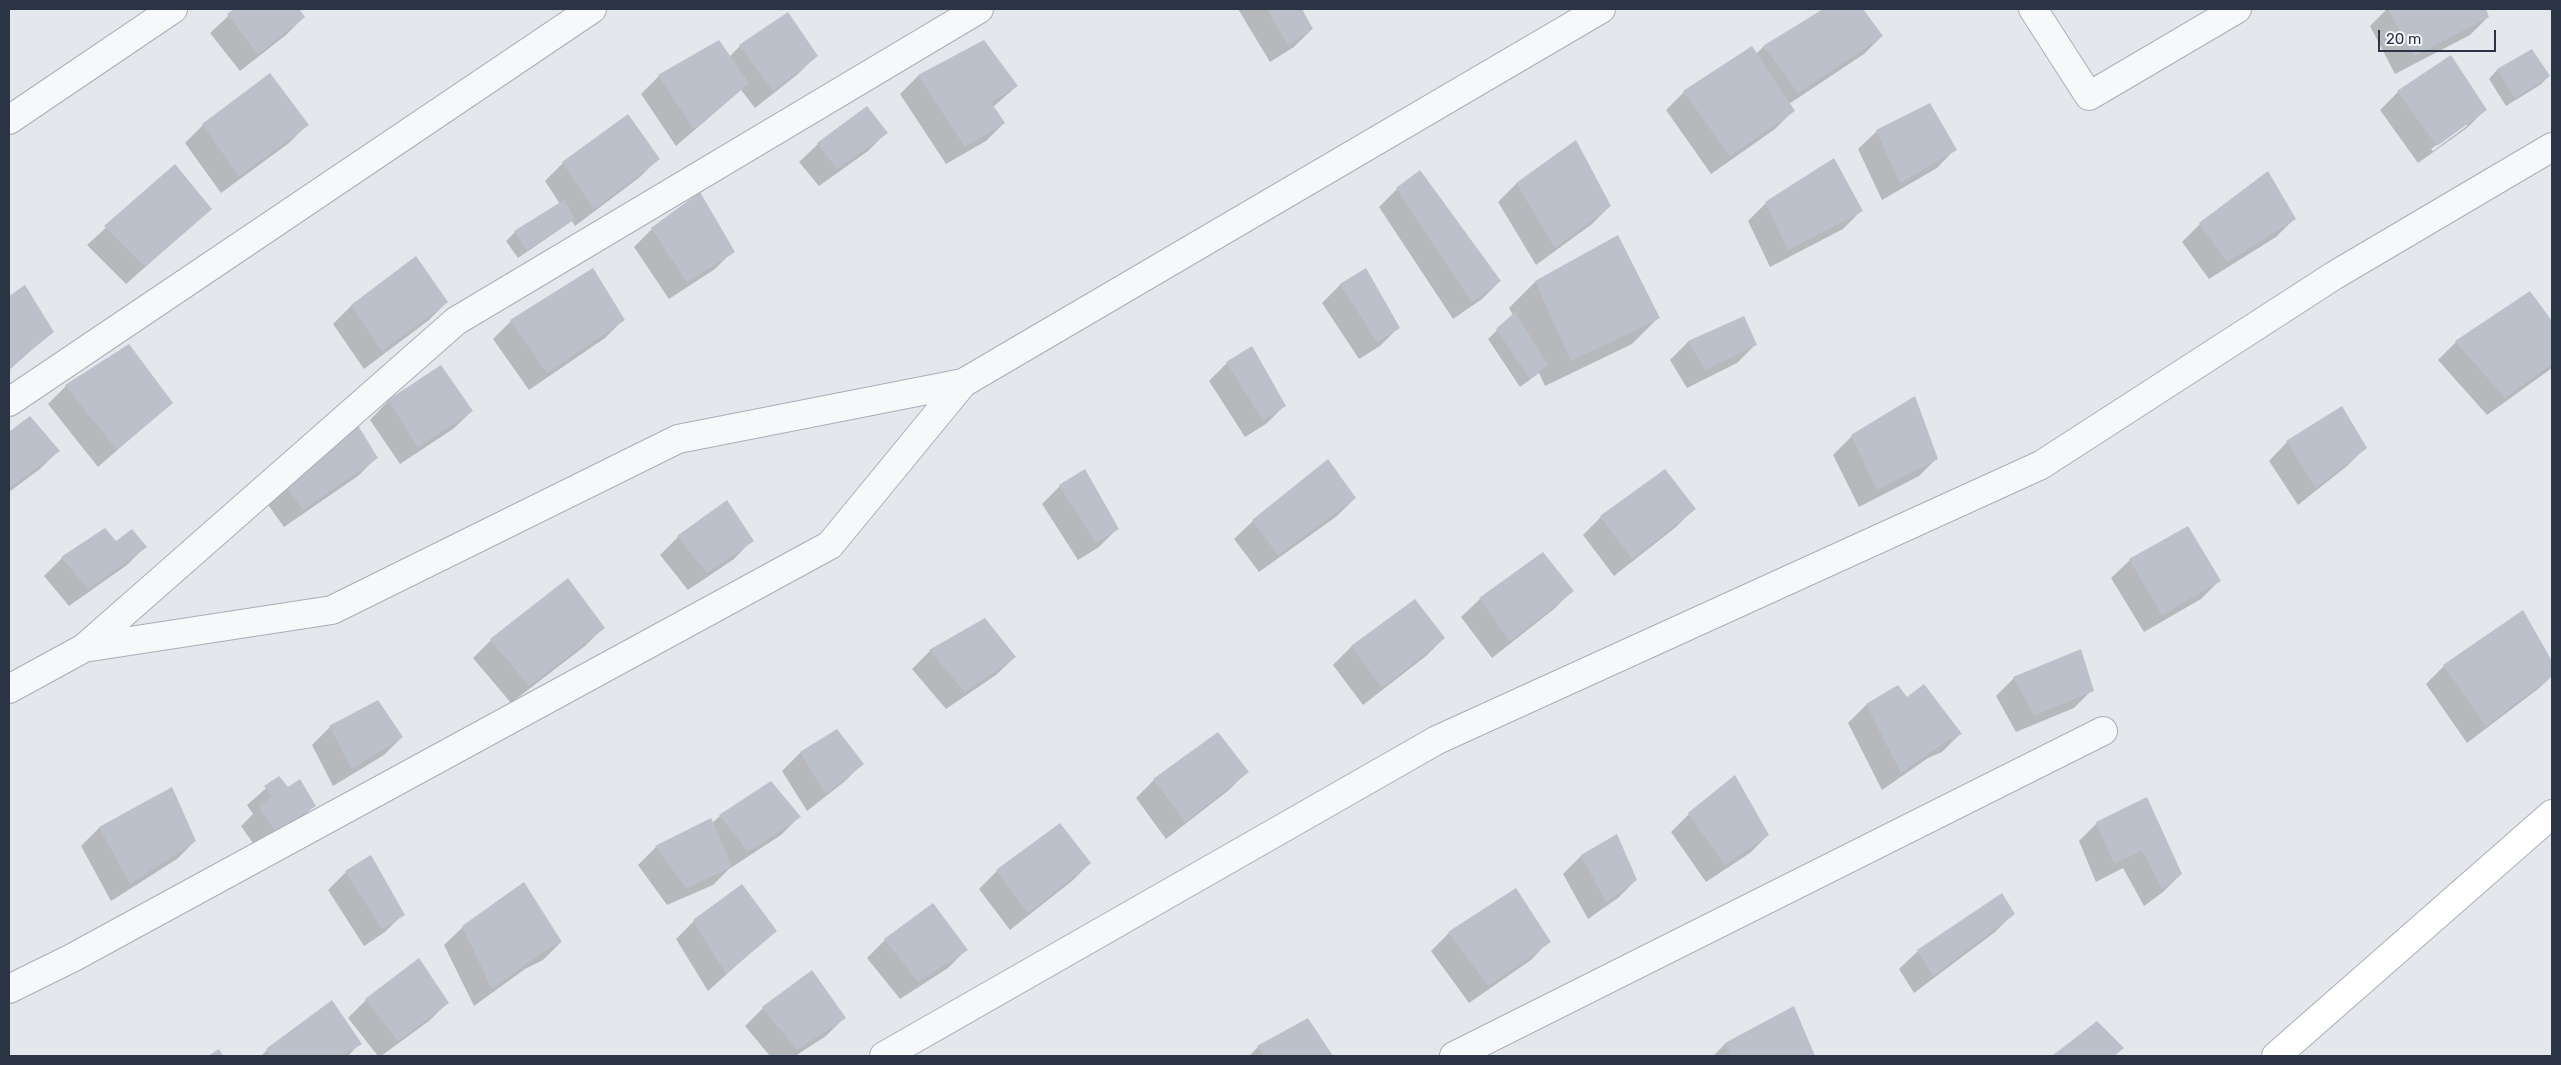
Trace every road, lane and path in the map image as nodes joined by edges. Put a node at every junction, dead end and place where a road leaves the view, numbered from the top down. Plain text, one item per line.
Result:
1 (173, 9) edge
2 (592, 9) edge
3 (979, 9) edge
4 (1602, 9) edge
5 (2033, 9) edge
6 (2237, 9) edge
7 (9, 120) edge
8 (2552, 147) edge
9 (963, 383) junction
10 (9, 402) edge
11 (84, 648) junction
12 (9, 689) edge
13 (2103, 731) dead end
14 (2552, 814) edge
15 (9, 989) edge
16 (884, 1056) edge
17 (1454, 1056) edge
18 (2276, 1056) edge

1 - 7 street
2 - 10 street
3 - 11 street
4 - 9 street
5 - 6 street
8 - 16 street
9 - 11 street
9 - 15 street
11 - 12 street
13 - 17 street
14 - 18 street

